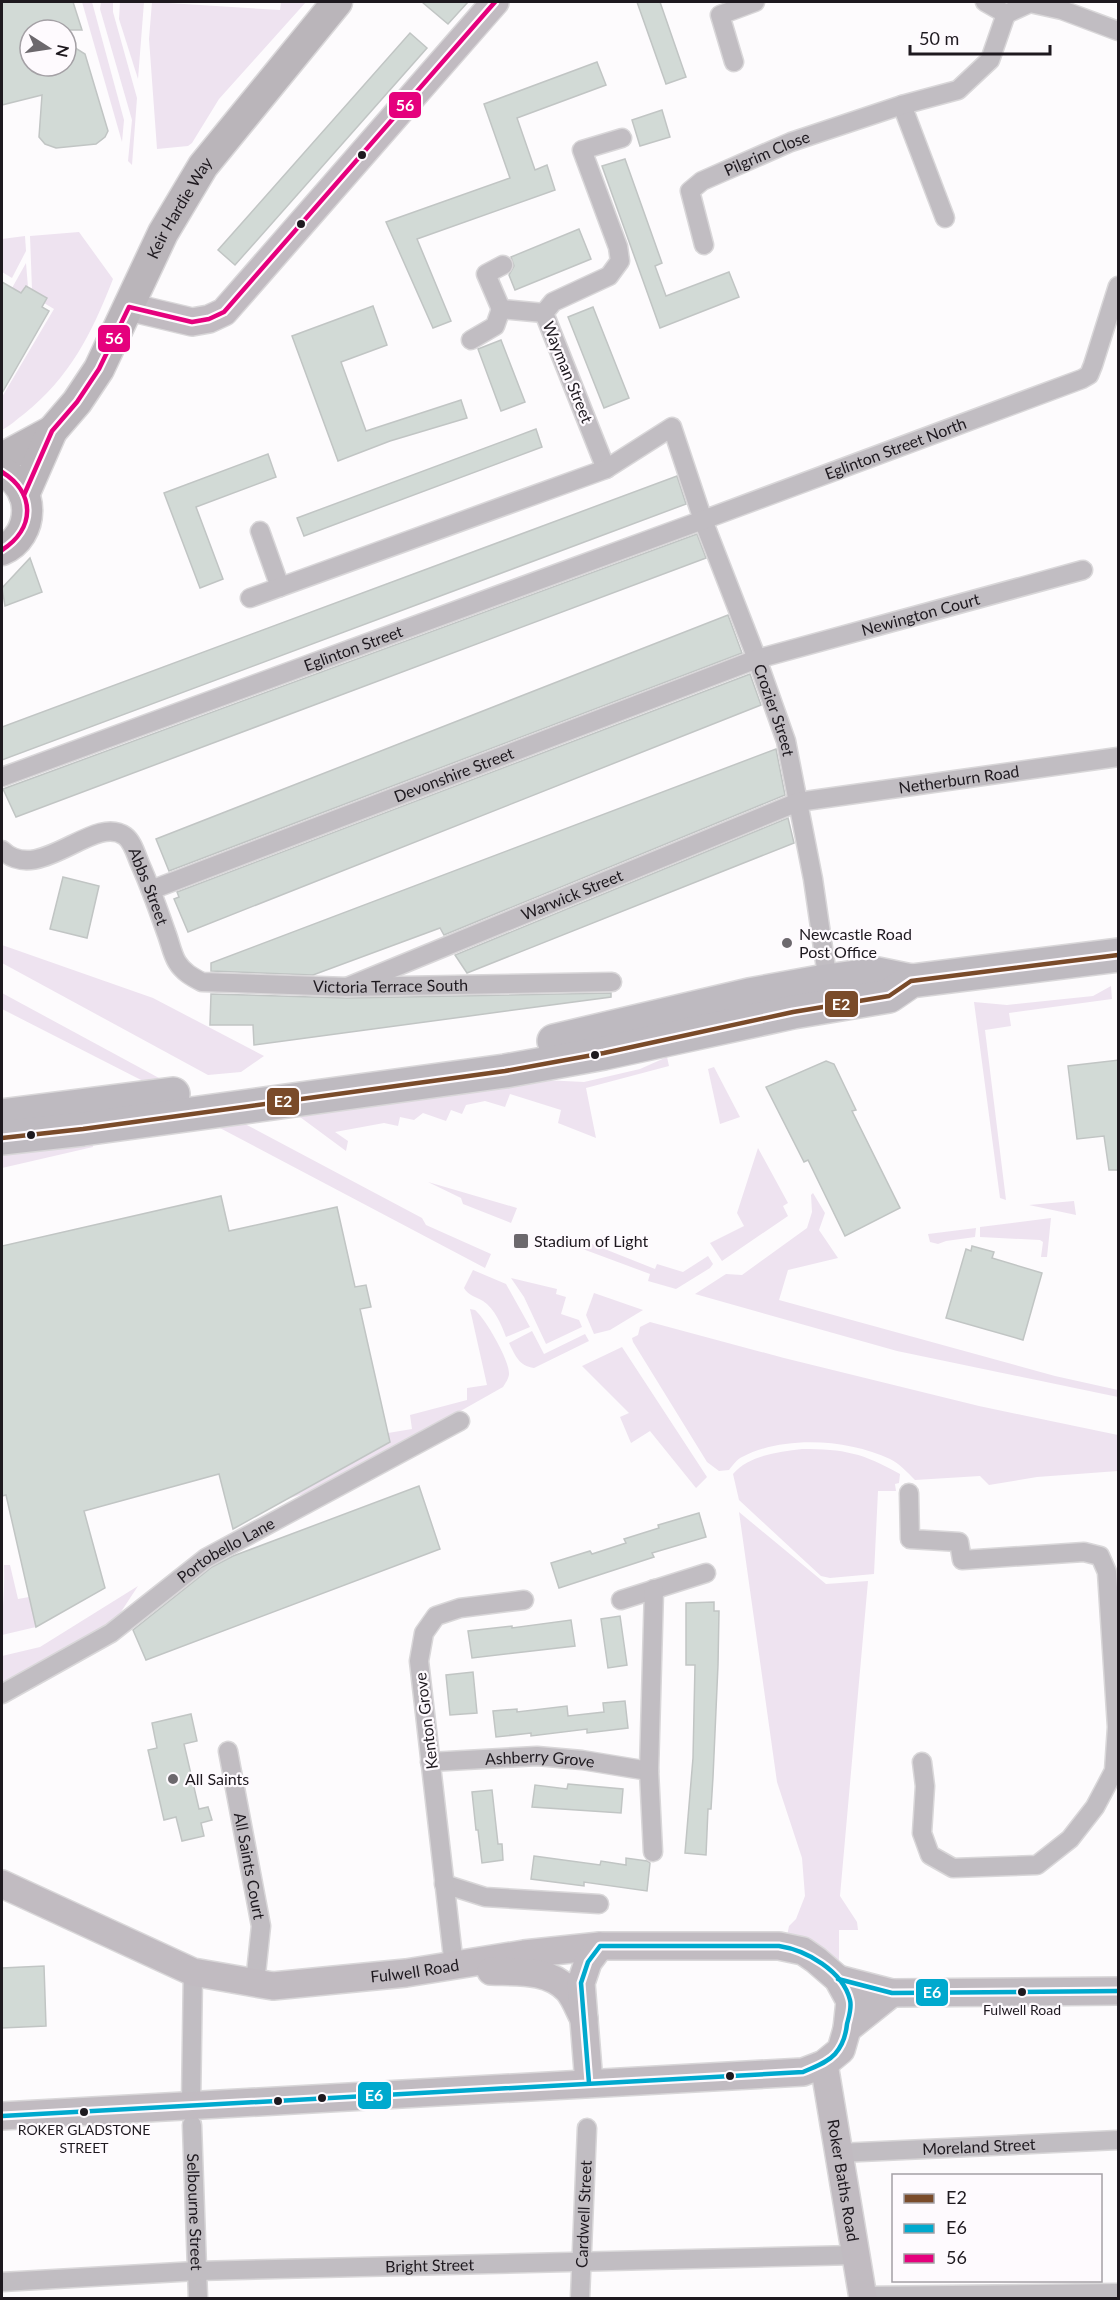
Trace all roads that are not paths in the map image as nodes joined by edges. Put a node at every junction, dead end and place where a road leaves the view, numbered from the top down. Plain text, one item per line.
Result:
1 (337, 2) edge
2 (495, 2) edge
3 (755, 2) edge
4 (985, 2) edge
5 (1006, 14) junction
6 (1119, 31) edge
7 (735, 62) dead end
8 (902, 105) junction
9 (622, 138) dead end
10 (945, 218) dead end
11 (704, 245) dead end
12 (502, 265) dead end
13 (1119, 286) edge
14 (129, 307) junction
15 (501, 309) junction
16 (544, 313) junction
17 (471, 340) dead end
18 (52, 431) junction
19 (2, 458) edge
20 (606, 468) junction
21 (2, 472) edge
22 (24, 495) junction
23 (703, 520) junction
24 (260, 531) dead end
25 (3, 550) edge
26 (1083, 570) dead end
27 (280, 587) junction
28 (250, 598) dead end
29 (757, 659) junction
30 (1119, 757) edge
31 (2, 777) edge
32 (798, 802) junction
33 (2, 850) edge
34 (151, 890) junction
35 (1119, 955) edge
36 (177, 963) joint
37 (612, 982) dead end
38 (347, 987) junction
39 (830, 993) junction
40 (312, 1086) junction
41 (2, 1116) edge
42 (2, 1138) edge
43 (460, 1421) dead end
44 (909, 1493) dead end
45 (706, 1573) dead end
46 (654, 1589) junction
47 (524, 1600) dead end
48 (621, 1600) dead end
49 (2, 1694) edge
50 (228, 1751) dead end
51 (922, 1761) dead end
52 (430, 1762) junction
53 (649, 1771) junction
54 (1116, 1772) edge
55 (652, 1852) dead end
56 (2, 1884) edge
57 (444, 1884) junction
58 (599, 1904) dead end
59 (600, 1946) junction
60 (454, 1966) junction
61 (193, 1972) junction
62 (838, 1978) junction
63 (255, 1983) junction
64 (1119, 1991) edge
65 (892, 1993) junction
66 (584, 2019) junction
67 (847, 2029) junction
68 (824, 2064) junction
69 (589, 2084) junction
70 (192, 2115) junction
71 (2, 2116) edge
72 (587, 2128) dead end
73 (1119, 2140) edge
74 (839, 2153) junction
75 (856, 2255) junction
76 (582, 2263) junction
77 (197, 2271) junction
78 (2, 2282) edge
79 (1119, 2293) edge
80 (863, 2297) edge
81 (198, 2298) edge
82 (580, 2298) edge

1 - 14 main road, Keir Hardie Way
2 - 14 street
3 - 7 street
4 - 5 street
5 - 6 street
5 - 8 street, Pilgrim Close
8 - 10 street
8 - 11 street, Pilgrim Close
9 - 16 street, Wayman Street
12 - 15 street
13 - 23 street, Eglinton Street North
14 - 18 main road, Keir Hardie Way
15 - 16 street
15 - 17 street
16 - 20 street, Wayman Street
18 - 19 main road
18 - 22 main road
20 - 23 street, Crozier Street
20 - 27 street
21 - 22 main road
22 - 25 main road
23 - 29 street, Crozier Street
23 - 31 street, Eglinton Street
24 - 27 street
26 - 29 street, Newington Court
27 - 28 street
29 - 32 street, Crozier Street
29 - 34 street, Devonshire Street
30 - 32 street, Netherburn Road
32 - 38 street, Warwick Street
32 - 39 street, Crozier Street
33 - 34 street, Abbs Street
34 - 36 street, Abbs Street
35 - 39 highway
36 - 38 street, Victoria Terrace South
37 - 38 street, Victoria Terrace South
39 - 40 highway
40 - 41 highway
40 - 42 highway
43 - 49 street, Portobello Lane
44 - 54 street
45 - 46 street
46 - 48 street
46 - 53 street
47 - 52 street, Kenton Grove
50 - 63 street, All Saints Court
51 - 54 street
52 - 53 street, Ashberry Grove
52 - 57 street, Kenton Grove
53 - 55 street
56 - 61 street, Fulwell Road
57 - 58 street
57 - 60 street, Kenton Grove
59 - 60 street, Fulwell Road
59 - 62 street, Fulwell Road
59 - 66 street
60 - 63 street, Fulwell Road
60 - 66 street
61 - 63 street, Fulwell Road
61 - 70 street, Selbourne Street
62 - 65 street, Fulwell Road
62 - 67 street, Fulwell Road
64 - 65 street, Fulwell Road
65 - 67 street, Fulwell Road
66 - 69 street
67 - 68 street, Fulwell Road
68 - 69 street
68 - 74 street, Roker Baths Road
69 - 70 street
70 - 71 street
70 - 77 street, Selbourne Street
72 - 76 street, Cardwell Street
73 - 74 street, Moreland Street
74 - 75 street, Roker Baths Road
75 - 76 street, Bright Street
75 - 80 street, Roker Baths Road
76 - 77 street, Bright Street
76 - 82 street, Cardwell Street
77 - 78 street, Bright Street
77 - 81 street, Selbourne Street
79 - 80 street

